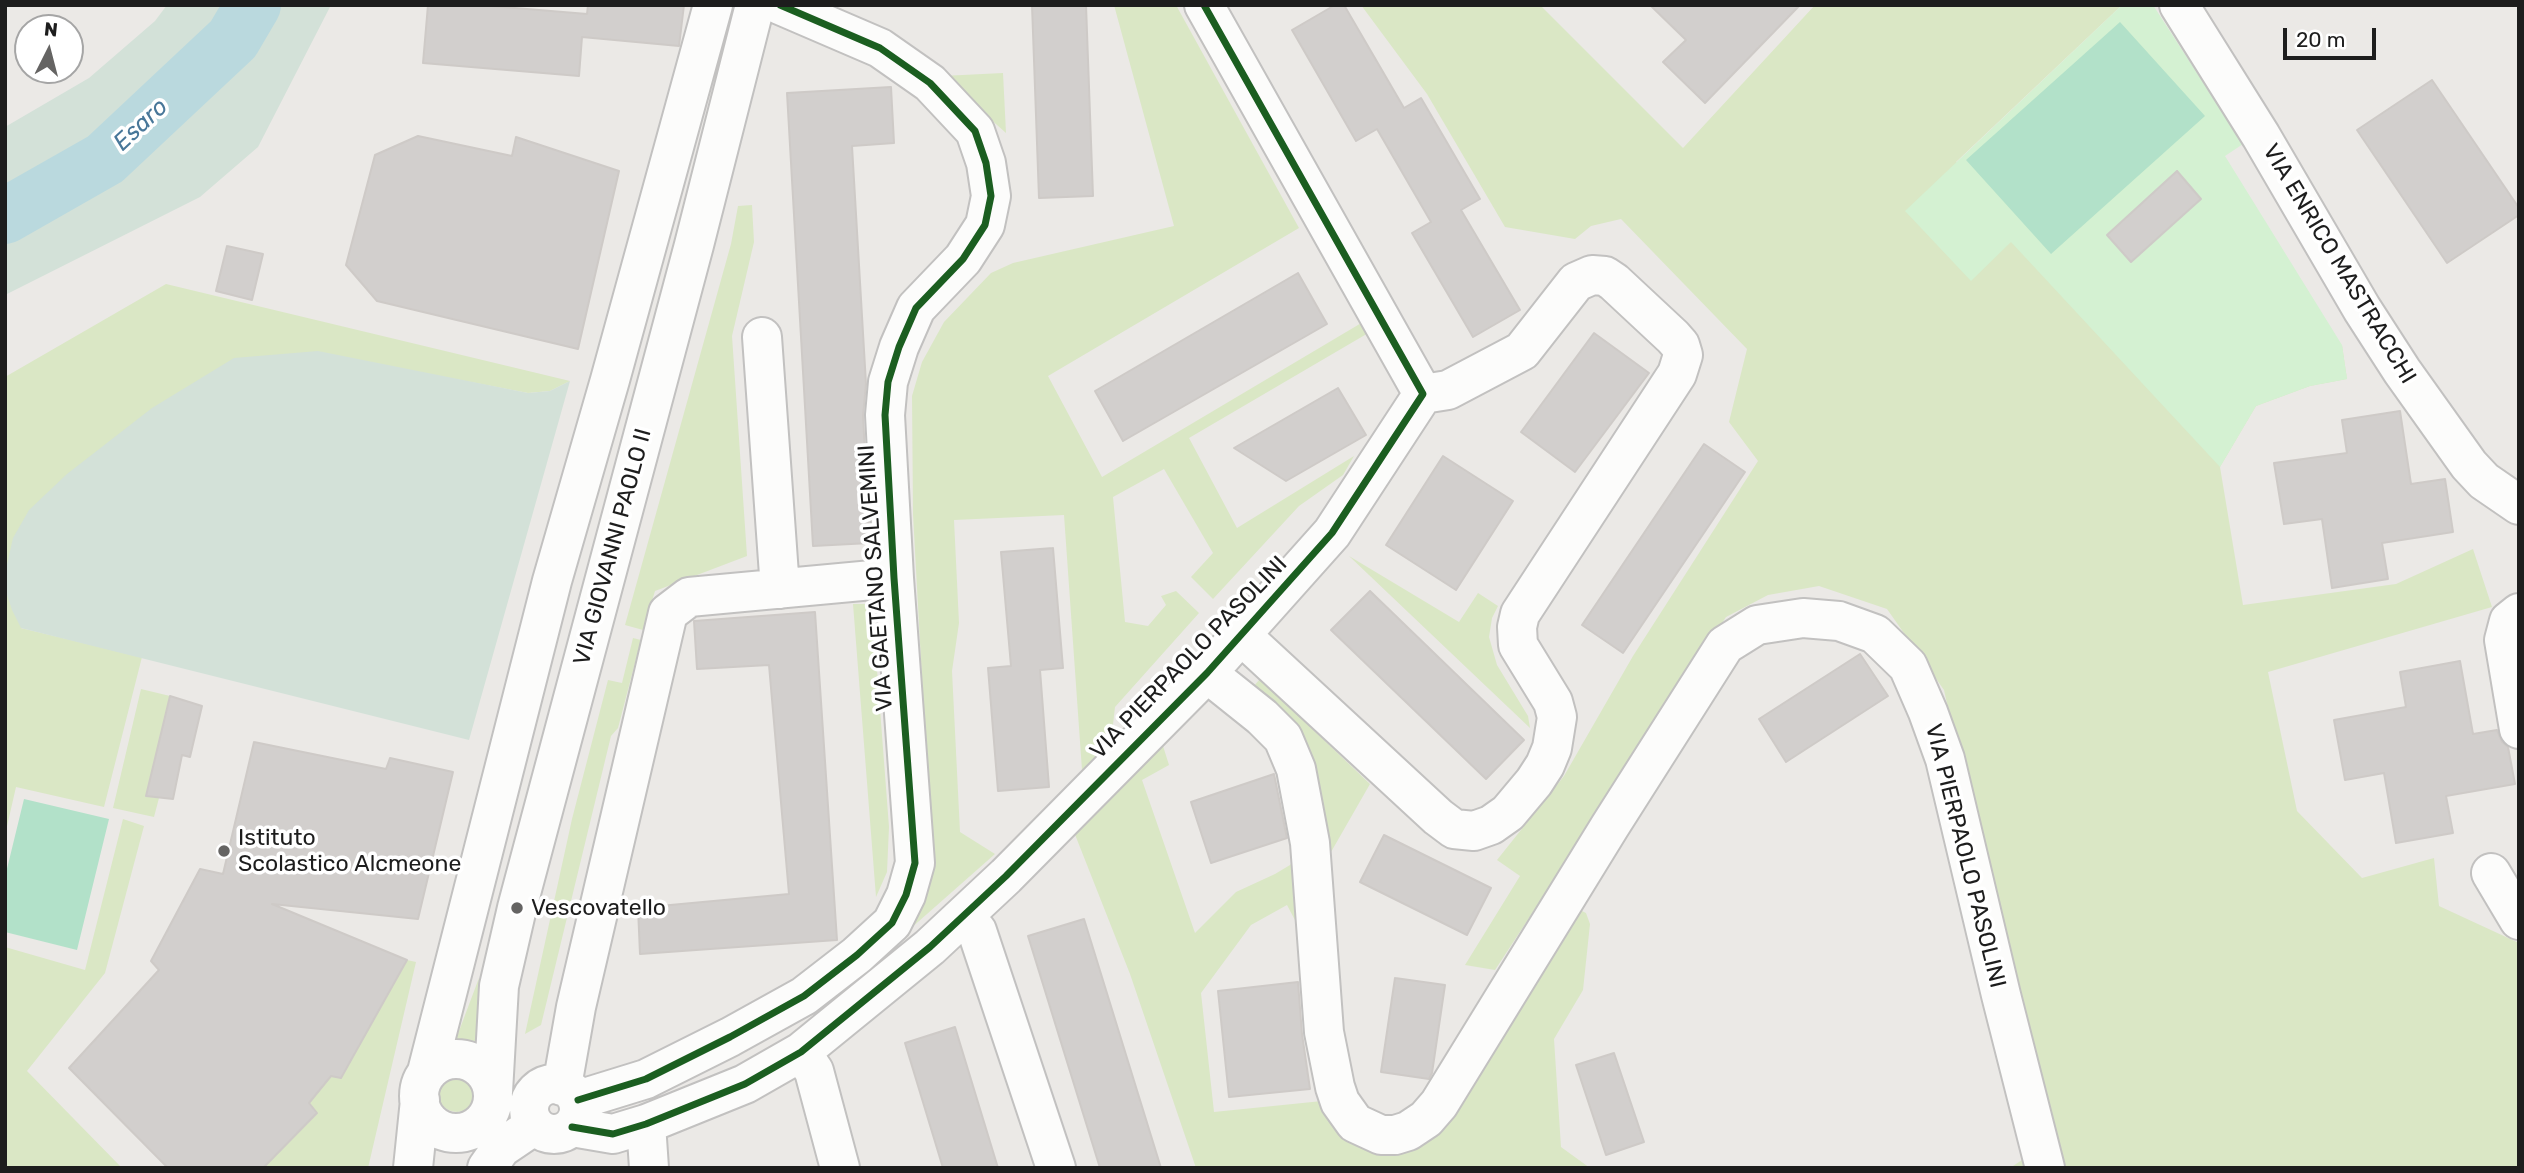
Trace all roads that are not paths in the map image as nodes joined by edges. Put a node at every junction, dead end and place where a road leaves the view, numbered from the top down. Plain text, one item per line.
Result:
1 (713, 5) edge
2 (755, 5) edge
3 (779, 5) edge
4 (1204, 5) edge
5 (2179, 5) edge
6 (762, 337) dead end
7 (1423, 394) junction
8 (2519, 505) edge
9 (894, 578) junction
10 (780, 589) junction
11 (2519, 612) edge
12 (1241, 635) junction
13 (1207, 673) junction
14 (2519, 729) edge
15 (2491, 873) dead end
16 (964, 916) junction
17 (2519, 920) edge
18 (499, 986) junction
19 (801, 1052) junction
20 (424, 1086) junction
21 (491, 1103) junction
22 (557, 1106) junction
23 (646, 1124) junction
24 (413, 1168) edge
25 (471, 1168) edge
26 (488, 1168) edge
27 (649, 1168) edge
28 (840, 1168) edge
29 (1056, 1168) edge
30 (2045, 1168) edge

1 - 20 street, VIA GIOVANNI PAOLO II
2 - 18 street, VIA GIOVANNI PAOLO II
3 - 9 street, VIA GAETANO SALVEMINI
4 - 7 street
5 - 8 street, VIA ENRICO MASTRACCHI
6 - 10 street
7 - 12 street, VIA PIERPAOLO PASOLINI
7 - 12 street
9 - 10 street
9 - 22 street, VIA GAETANO SALVEMINI
10 - 22 street
11 - 14 street
12 - 13 street, VIA PIERPAOLO PASOLINI
13 - 16 street, VIA PIERPAOLO PASOLINI
13 - 30 street, VIA PIERPAOLO PASOLINI
15 - 17 street
16 - 19 street, VIA PIERPAOLO PASOLINI
16 - 29 street
18 - 21 street, VIA GIOVANNI PAOLO II
18 - 22 street
19 - 23 street, VIA PIERPAOLO PASOLINI
19 - 28 street
20 - 21 street
20 - 21 street
20 - 24 street, VIA GIOVANNI PAOLO II
21 - 25 street, VIA GIOVANNI PAOLO II
22 - 23 street, VIA PIERPAOLO PASOLINI
22 - 26 street, VIA GAETANO SALVEMINI
23 - 27 street

